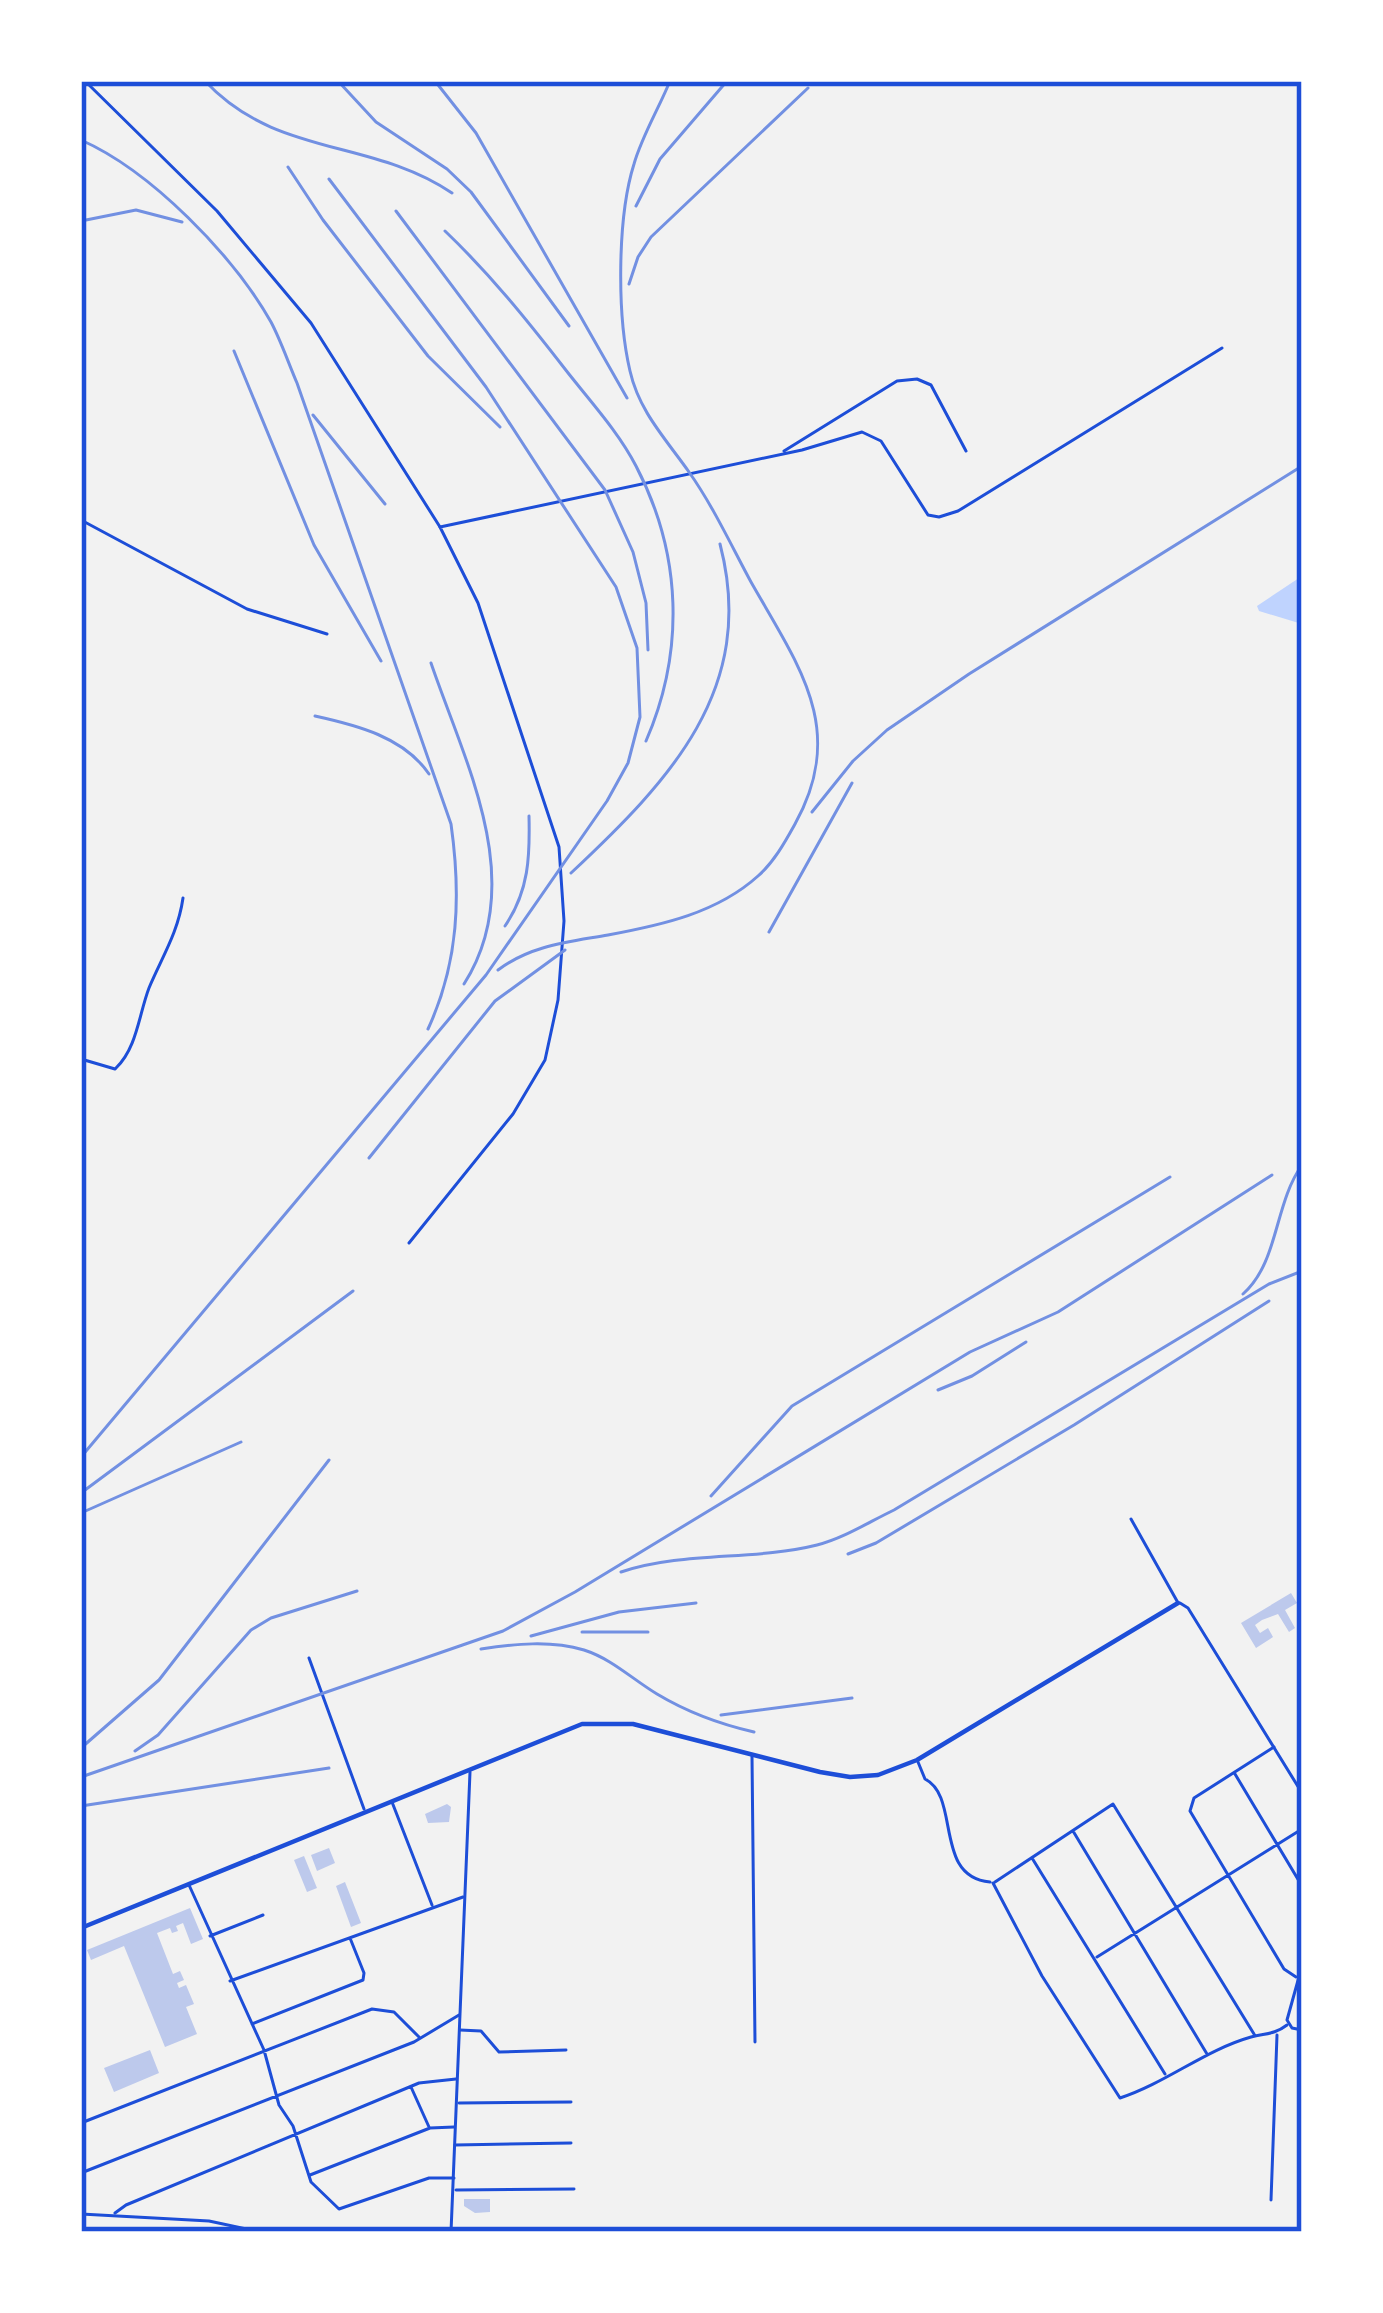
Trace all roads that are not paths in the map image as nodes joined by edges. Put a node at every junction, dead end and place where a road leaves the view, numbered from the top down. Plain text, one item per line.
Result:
1 (85, 81) edge
2 (1222, 348) dead end
3 (966, 451) dead end
4 (782, 452) junction
5 (81, 520) edge
6 (440, 527) junction
7 (327, 634) dead end
8 (183, 898) dead end
9 (81, 1059) edge
10 (409, 1244) dead end
11 (1131, 1519) dead end
12 (1178, 1603) junction
13 (309, 1658) dead end
14 (1274, 1748) junction
15 (752, 1754) junction
16 (917, 1760) junction
17 (470, 1769) junction
18 (1234, 1773) junction
19 (1300, 1785) edge
20 (1302, 1793) edge
21 (391, 1800) junction
22 (365, 1811) junction
23 (1072, 1829) junction
24 (1302, 1829) edge
25 (1278, 1844) junction
26 (1032, 1858) junction
27 (1226, 1877) junction
28 (188, 1883) junction
29 (994, 1883) junction
30 (1302, 1886) edge
31 (464, 1896) junction
32 (432, 1907) junction
33 (1176, 1908) junction
34 (263, 1915) dead end
35 (81, 1928) edge
36 (1136, 1934) junction
37 (210, 1936) junction
38 (350, 1936) junction
39 (1096, 1958) junction
40 (1302, 1966) edge
41 (1298, 1978) junction
42 (230, 1981) junction
43 (460, 2014) junction
44 (1288, 2024) junction
45 (249, 2025) junction
46 (460, 2030) junction
47 (1302, 2030) edge
48 (1277, 2033) junction
49 (1255, 2035) junction
50 (420, 2038) junction
51 (755, 2042) dead end
52 (264, 2050) junction
53 (566, 2050) dead end
54 (1208, 2055) junction
55 (1166, 2076) junction
56 (458, 2079) junction
57 (411, 2086) junction
58 (278, 2094) junction
59 (571, 2102) dead end
60 (457, 2103) junction
61 (81, 2122) edge
62 (455, 2127) junction
63 (430, 2128) junction
64 (296, 2134) junction
65 (571, 2144) dead end
66 (455, 2145) junction
67 (81, 2173) edge
68 (308, 2176) junction
69 (454, 2178) junction
70 (574, 2189) dead end
71 (453, 2191) junction
72 (1271, 2200) dead end
73 (81, 2214) edge
74 (112, 2217) junction
75 (261, 2232) edge
76 (451, 2232) edge

1 - 6 street
2 - 4 street
3 - 4 street
4 - 6 street
5 - 7 street
6 - 10 street
8 - 9 street
11 - 12 street
12 - 14 street
12 - 16 main road
13 - 22 street
14 - 18 street
14 - 19 street
15 - 16 main road
15 - 17 main road
15 - 51 street
16 - 29 street
17 - 21 main road
17 - 31 street
18 - 25 street
18 - 27 street
19 - 20 street
21 - 22 main road
21 - 32 street
22 - 28 main road
23 - 26 street
23 - 33 street
23 - 36 street
24 - 25 street
25 - 27 street
25 - 30 street
26 - 29 street
26 - 39 street
27 - 33 street
27 - 41 street
28 - 35 main road
28 - 37 street
29 - 55 street
31 - 32 street
31 - 43 street
32 - 38 street
33 - 36 street
33 - 49 street
34 - 37 street
36 - 39 street
36 - 54 street
37 - 42 street
38 - 42 street
38 - 45 street
39 - 55 street
40 - 41 street
41 - 44 street
42 - 45 street
43 - 46 street
43 - 50 street
44 - 47 street
44 - 48 street
45 - 52 street
46 - 53 street
46 - 56 street
48 - 49 street
48 - 72 street
49 - 54 street
50 - 52 street
50 - 58 street
52 - 58 street
52 - 61 street
54 - 55 street
56 - 57 street
56 - 60 street
57 - 63 street
57 - 64 street
58 - 64 street
58 - 67 street
59 - 60 street
60 - 62 street
62 - 63 street
62 - 66 street
63 - 68 street
64 - 68 street
64 - 74 street
65 - 66 street
66 - 69 street
68 - 69 street
69 - 71 street
70 - 71 street
71 - 76 street
73 - 74 street
74 - 75 street

